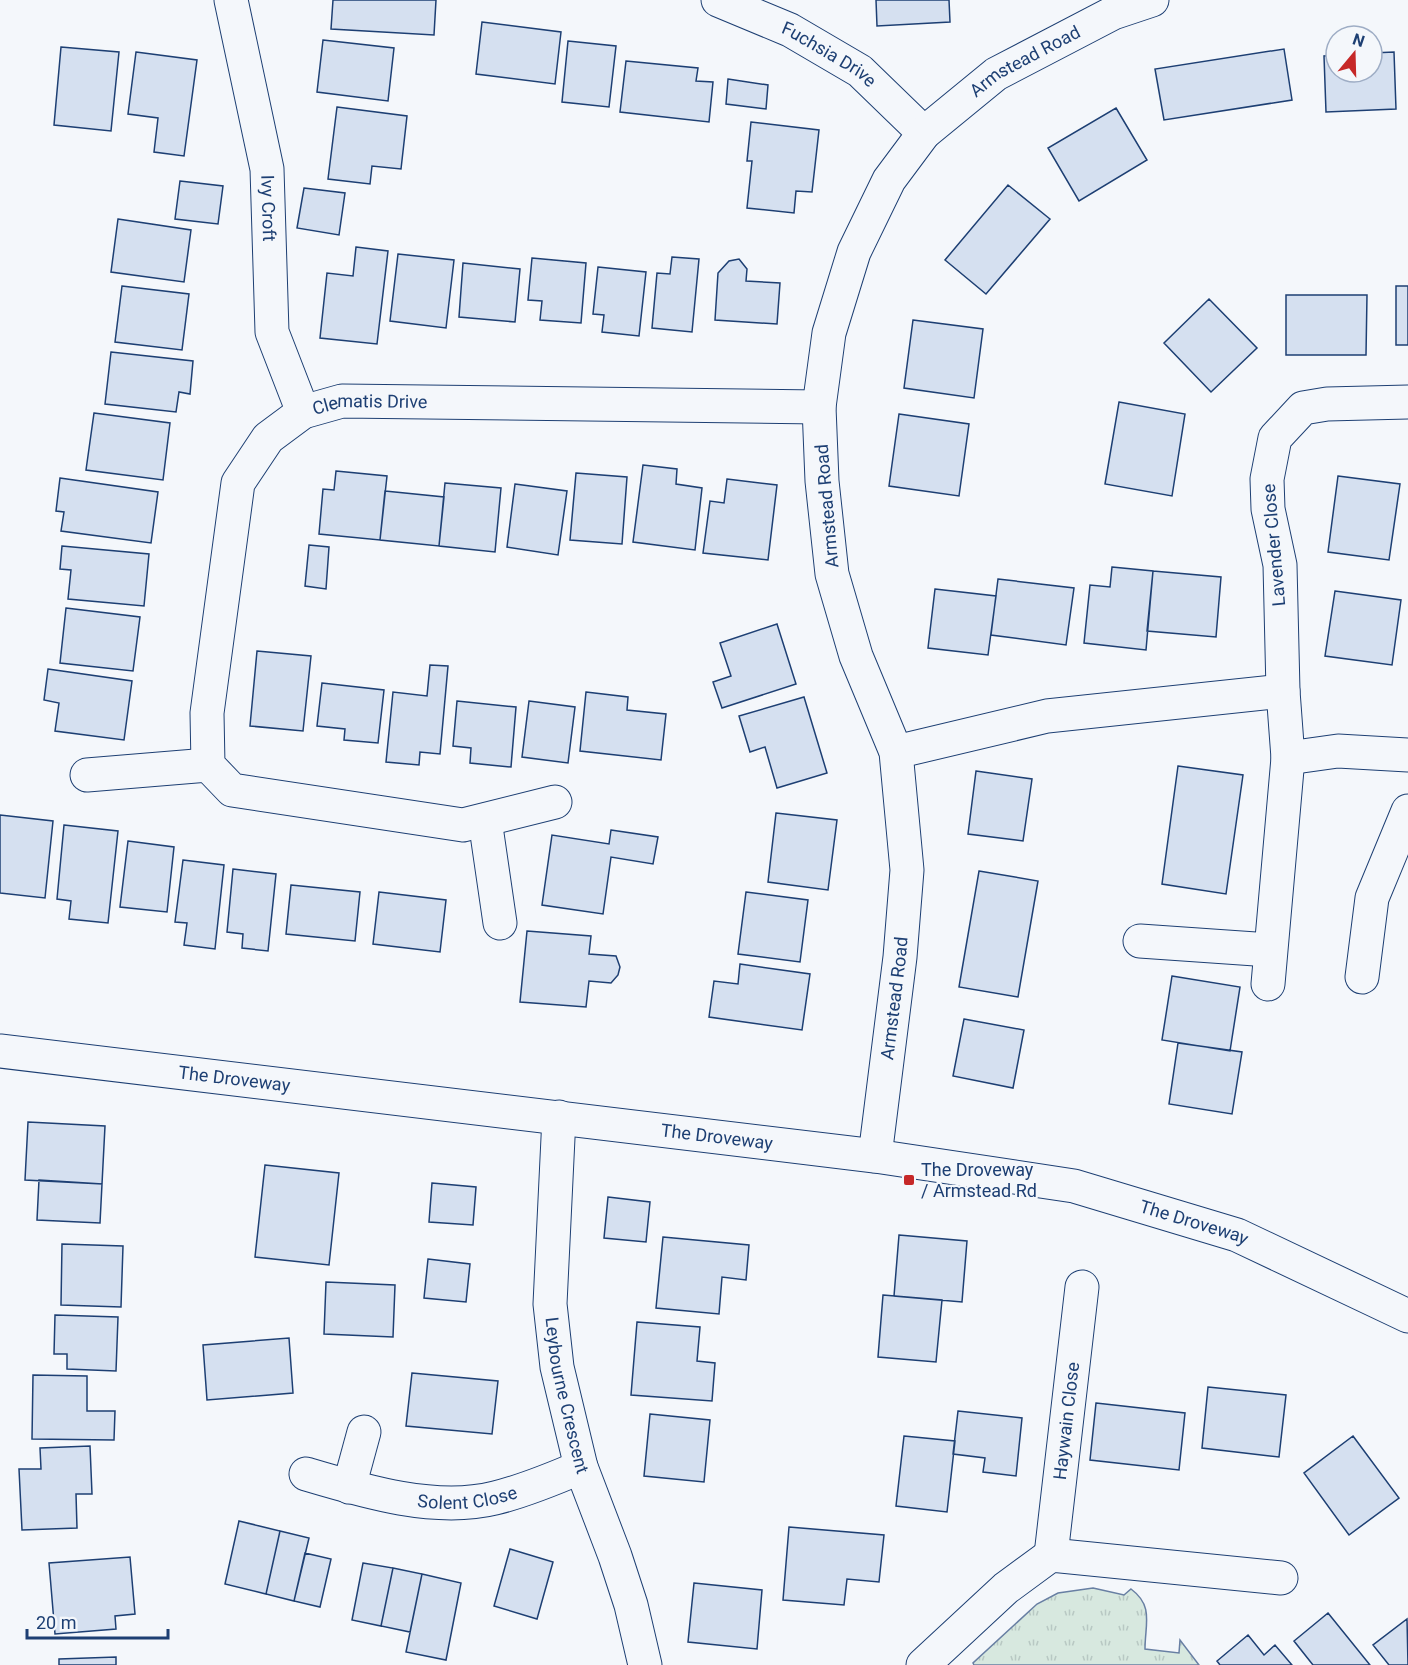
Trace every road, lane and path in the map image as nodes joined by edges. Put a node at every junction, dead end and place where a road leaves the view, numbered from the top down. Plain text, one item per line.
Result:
1 (231, 0) edge
2 (718, 0) edge
3 (1152, 0) edge
4 (924, 133) junction
5 (1408, 402) edge
6 (819, 407) junction
7 (303, 412) junction
8 (1283, 691) junction
9 (896, 752) junction
10 (1408, 755) edge
11 (1288, 758) junction
12 (208, 765) junction
13 (87, 775) dead end
14 (555, 802) dead end
15 (1408, 811) edge
16 (485, 820) junction
17 (500, 923) dead end
18 (1140, 941) dead end
19 (1270, 951) junction
20 (1362, 977) dead end
21 (1268, 984) dead end
22 (0, 1051) edge
23 (559, 1117) junction
24 (875, 1156) junction
25 (1082, 1287) dead end
26 (1408, 1317) edge
27 (364, 1432) dead end
28 (581, 1467) junction
29 (306, 1474) dead end
30 (349, 1486) junction
31 (1051, 1555) junction
32 (1281, 1578) dead end
33 (645, 1665) edge
34 (923, 1665) edge

1 - 7 street, Ivy Croft
2 - 4 street, Fuchsia Drive
3 - 4 street, Armstead Road
4 - 6 street, Armstead Road
5 - 8 street, Lavender Close
6 - 7 street, Clematis Drive
6 - 9 street, Armstead Road
7 - 12 street, Clematis Drive
8 - 9 street
8 - 11 street, Lavender Close
9 - 24 street, Armstead Road
10 - 11 street
11 - 19 street, Lavender Close
12 - 13 street
12 - 16 street
14 - 16 street
15 - 20 street
16 - 17 street
18 - 19 street
19 - 21 street, Lavender Close
22 - 23 street, The Droveway
23 - 24 street, The Droveway
23 - 28 street, Leybourne Crescent
24 - 26 street, The Droveway
25 - 31 street, Haywain Close
27 - 30 street
28 - 30 street, Solent Close
28 - 33 street, Leybourne Crescent
29 - 30 street, Solent Close
31 - 32 street
31 - 34 street

